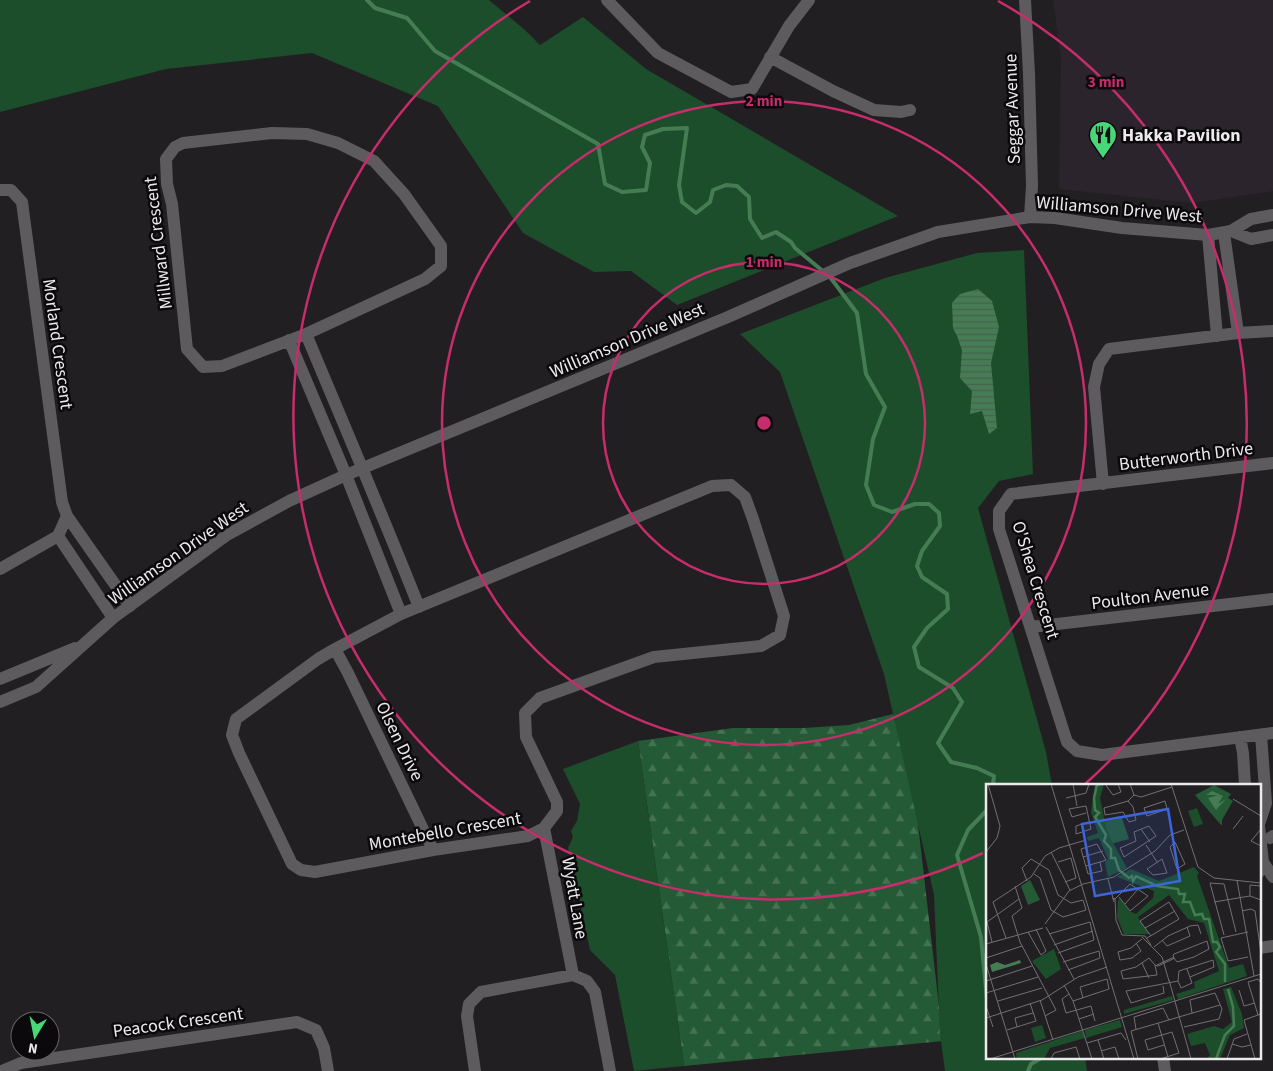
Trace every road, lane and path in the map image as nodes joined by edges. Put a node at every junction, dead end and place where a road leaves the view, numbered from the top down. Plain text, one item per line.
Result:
1 (809, 0) edge
2 (1026, 0) edge
3 (613, 2) edge
4 (770, 57) junction
5 (910, 110) dead end
6 (0, 190) edge
7 (1273, 216) edge
8 (1030, 217) junction
9 (1228, 232) junction
10 (1208, 234) junction
11 (1273, 236) edge
12 (1273, 331) edge
13 (1238, 333) junction
14 (306, 334) junction
15 (1217, 336) junction
16 (289, 340) junction
17 (1273, 463) edge
18 (362, 469) junction
19 (346, 475) junction
20 (1103, 484) junction
21 (67, 516) junction
22 (58, 536) junction
23 (0, 569) edge
24 (1273, 599) edge
25 (130, 606) junction
26 (419, 607) junction
27 (401, 614) junction
28 (113, 618) junction
29 (1031, 627) junction
30 (84, 644) junction
31 (335, 648) junction
32 (0, 679) edge
33 (0, 702) edge
34 (1267, 734) edge
35 (1240, 737) junction
36 (1245, 784) edge
37 (544, 828) junction
38 (1266, 833) edge
39 (433, 850) junction
40 (1261, 867) edge
41 (1273, 878) edge
42 (1273, 946) edge
43 (1260, 948) edge
44 (573, 975) junction
45 (1163, 1058) edge
46 (2, 1071) edge
47 (328, 1071) edge
48 (475, 1071) edge
49 (610, 1071) edge
50 (1165, 1071) edge

1 - 4 street
2 - 8 street, Seggar Avenue
3 - 4 street
4 - 5 street
6 - 21 street, Morland Crescent
7 - 9 street, Williamson Drive West
8 - 10 street, Williamson Drive West
8 - 18 street, Williamson Drive West
9 - 10 street, Williamson Drive West
9 - 11 street, Williamson Drive West
9 - 13 street
10 - 15 street
12 - 13 street
13 - 15 street
14 - 16 street, Millward Crescent
14 - 16 street, Millward Crescent
14 - 18 street
15 - 20 street
16 - 19 street
17 - 20 street, Butterworth Drive
18 - 19 street, Williamson Drive West
18 - 26 street
19 - 25 street, Williamson Drive West
19 - 27 street
20 - 29 street, O'Shea Crescent
21 - 22 street
21 - 25 street, Morland Crescent
22 - 23 street
22 - 28 street
24 - 29 street, Poulton Avenue
25 - 28 street, Williamson Drive West
26 - 27 street, Montebello Crescent
26 - 37 street, Montebello Crescent
27 - 31 street, Montebello Crescent
28 - 30 street, Williamson Drive West
29 - 35 street, O'Shea Crescent
30 - 32 street, Williamson Drive West
30 - 33 street, Williamson Drive West
31 - 39 street, Olsen Drive
31 - 39 street, Montebello Crescent
34 - 35 street, O'Shea Crescent
34 - 38 street
35 - 36 street
37 - 39 street, Montebello Crescent
37 - 44 street, Wyatt Lane
38 - 40 street
40 - 41 street
42 - 43 street
44 - 48 street
44 - 49 street
45 - 50 street
46 - 47 street, Peacock Crescent

